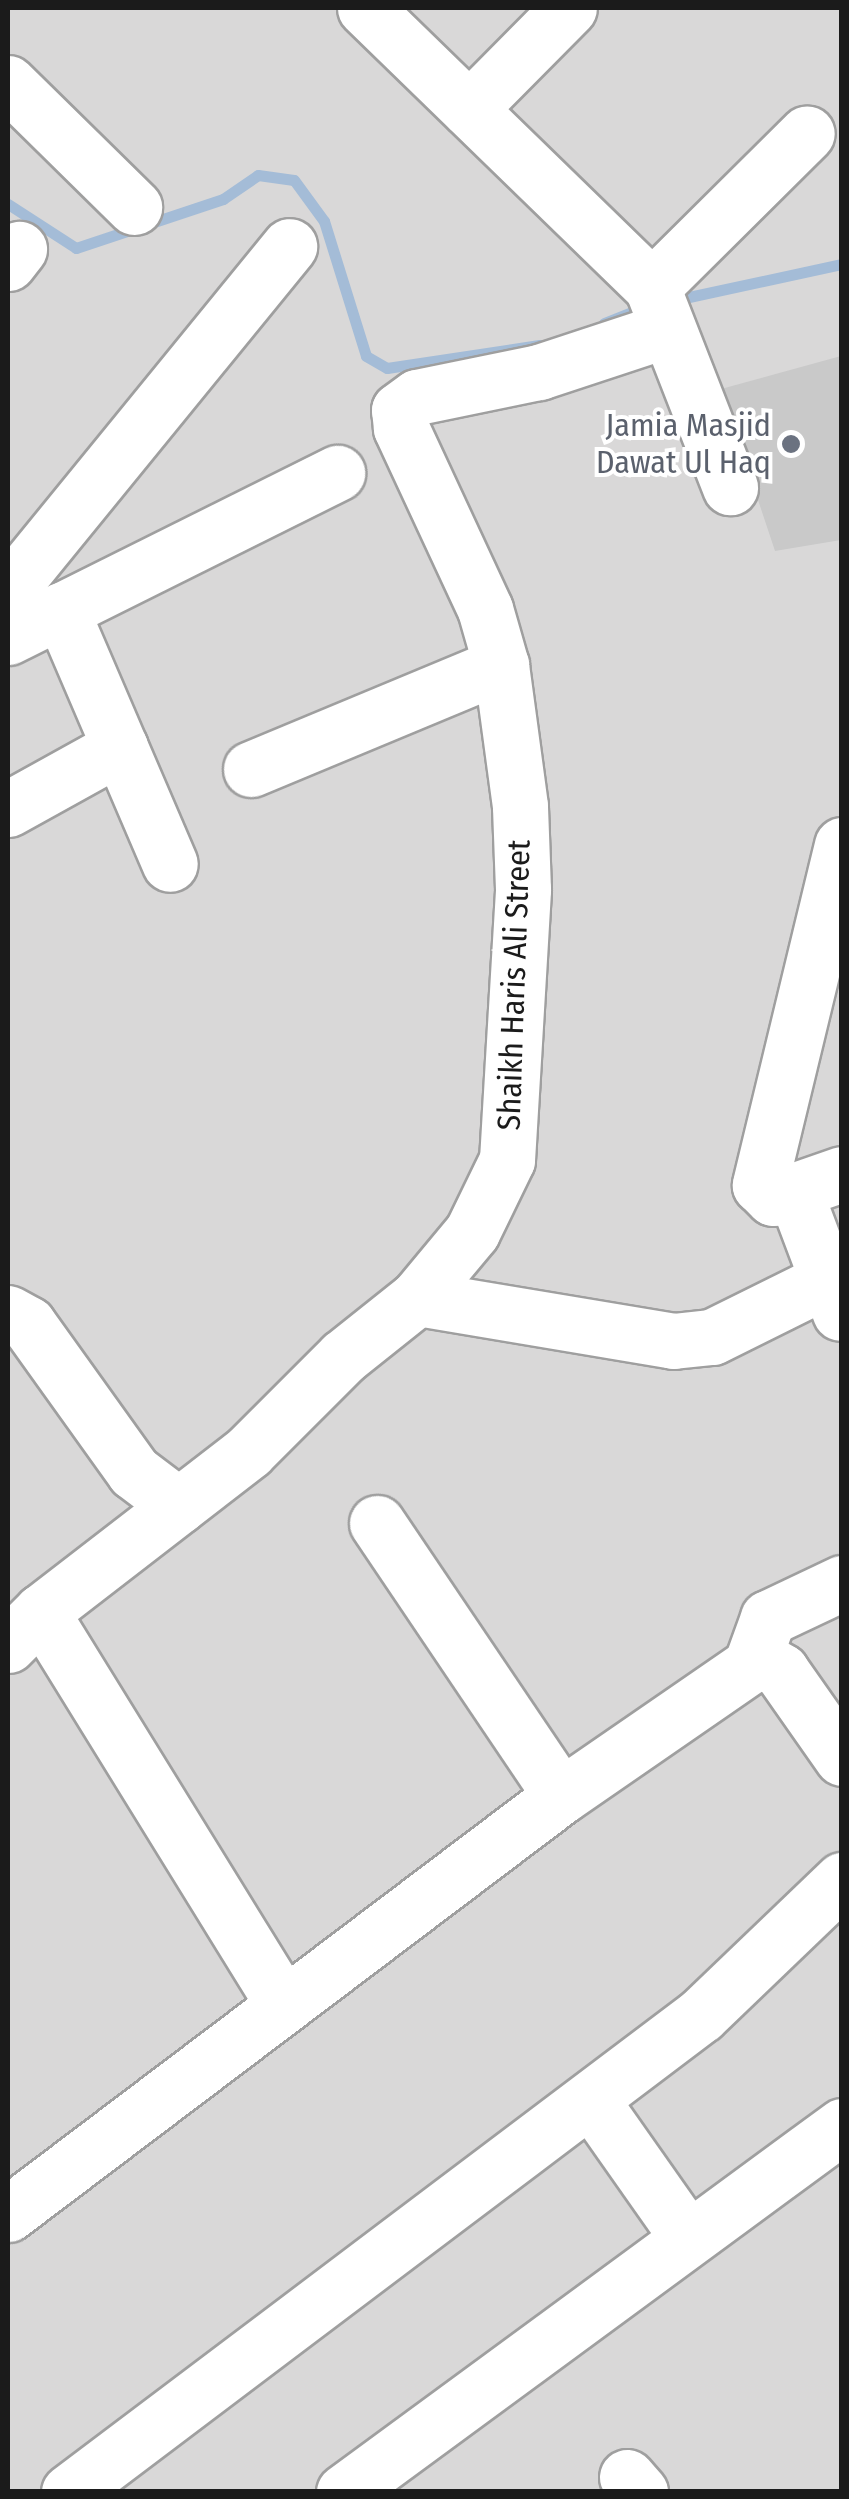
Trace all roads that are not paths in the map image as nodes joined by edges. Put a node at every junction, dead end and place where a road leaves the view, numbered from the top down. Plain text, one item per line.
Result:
1 (365, 8) edge
2 (569, 8) edge
3 (8, 84) edge
4 (468, 109) junction
5 (808, 132) dead end
6 (134, 207) dead end
7 (289, 246) dead end
8 (660, 308) junction
9 (338, 473) dead end
10 (730, 486) dead end
11 (16, 566) edge
12 (62, 610) junction
13 (8, 637) edge
14 (501, 665) junction
15 (120, 747) junction
16 (250, 770) dead end
17 (8, 809) edge
18 (840, 839) edge
19 (170, 864) dead end
20 (818, 1184) edge
21 (417, 1298) junction
22 (834, 1298) edge
23 (8, 1313) edge
24 (179, 1506) junction
25 (377, 1523) dead end
26 (842, 1583) edge
27 (24, 1629) edge
28 (757, 1657) junction
29 (842, 1758) edge
30 (561, 1796) junction
31 (842, 1880) edge
32 (283, 2004) junction
33 (591, 2100) junction
34 (842, 2126) edge
35 (8, 2214) edge
36 (686, 2236) junction
37 (68, 2492) edge
38 (344, 2492) edge

1 - 4 street
2 - 4 street
3 - 6 street
4 - 8 street
5 - 8 street
7 - 11 street
8 - 10 street
8 - 14 street, Shaikh Haris Ali Street
9 - 12 street
12 - 13 street
12 - 15 street
14 - 16 street
14 - 21 street, Shaikh Haris Ali Street
15 - 17 street
15 - 19 street
18 - 20 street
20 - 22 street
21 - 22 street
21 - 24 street, Shaikh Haris Ali Street
23 - 24 street
24 - 27 street, Shaikh Haris Ali Street
25 - 30 street
26 - 28 street
27 - 32 street
28 - 29 street
28 - 30 street
30 - 32 street
31 - 33 street
32 - 35 street
33 - 36 street
33 - 37 street
34 - 36 street
36 - 38 street

